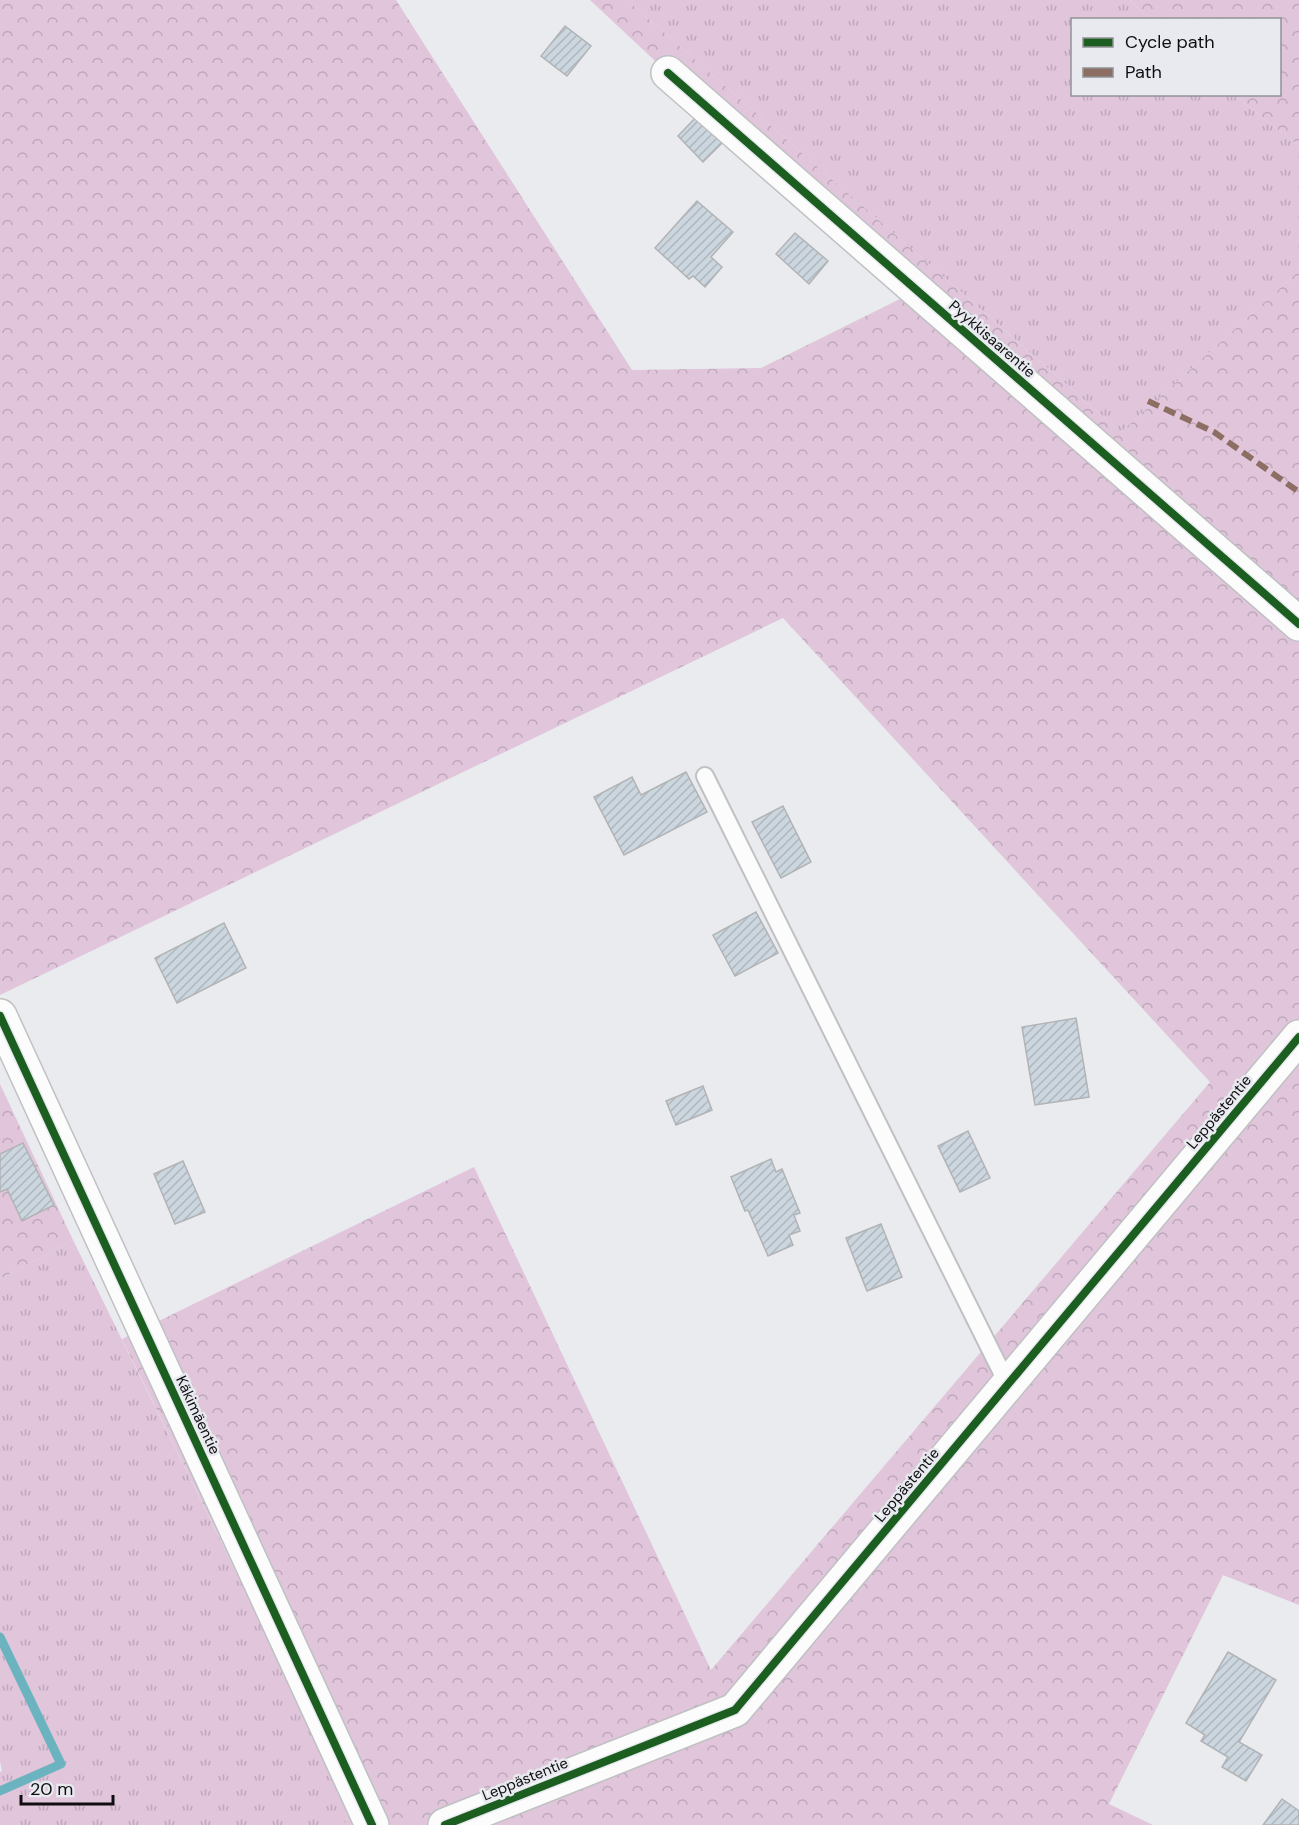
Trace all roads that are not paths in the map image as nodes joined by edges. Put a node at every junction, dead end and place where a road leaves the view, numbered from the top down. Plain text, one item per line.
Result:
1 (668, 73) dead end
2 (1299, 624) edge
3 (705, 776) dead end
4 (0, 1016) edge
5 (1299, 1037) edge
6 (1008, 1385) junction
7 (372, 1825) edge
8 (445, 1825) edge

1 - 2 street, Pyykkisaarentie
3 - 6 lane
4 - 7 street, Käkimäentie
5 - 6 street, Leppästentie
6 - 8 street, Leppästentie

